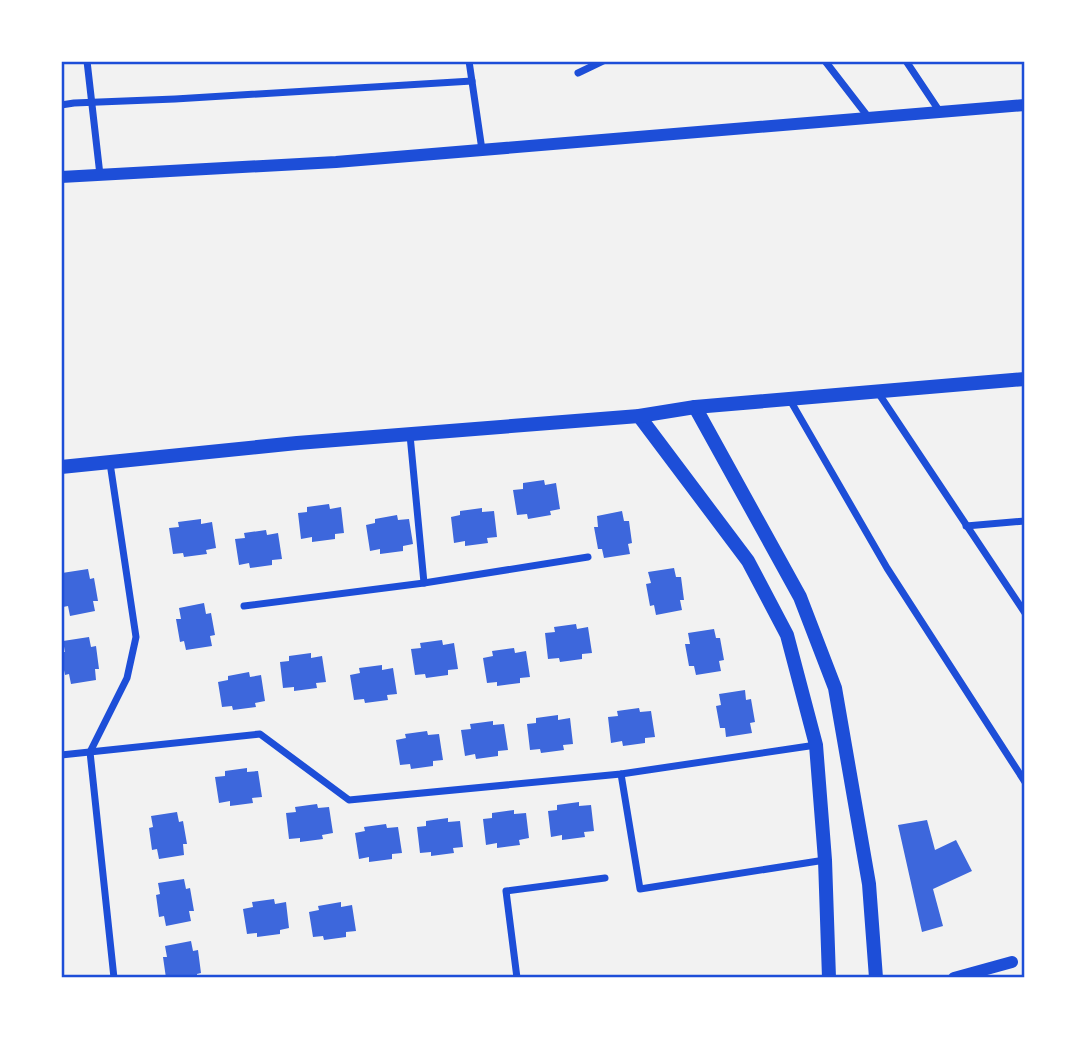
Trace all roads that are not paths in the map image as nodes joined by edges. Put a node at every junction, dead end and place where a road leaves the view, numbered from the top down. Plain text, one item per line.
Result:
1 (87, 61) edge
2 (469, 61) edge
3 (603, 61) edge
4 (825, 61) edge
5 (905, 61) edge
6 (578, 73) dead end
7 (472, 81) junction
8 (92, 102) junction
9 (61, 105) edge
10 (1025, 105) edge
11 (940, 112) junction
12 (869, 118) junction
13 (482, 150) junction
14 (100, 175) junction
15 (61, 177) edge
16 (1025, 379) edge
17 (876, 391) junction
18 (789, 400) junction
19 (695, 407) junction
20 (639, 416) junction
21 (410, 435) junction
22 (110, 463) junction
23 (61, 467) edge
24 (1025, 521) edge
25 (966, 526) junction
26 (588, 557) dead end
27 (424, 583) junction
28 (244, 606) dead end
29 (1025, 613) edge
30 (816, 745) junction
31 (90, 752) junction
32 (61, 755) edge
33 (621, 774) junction
34 (1025, 782) edge
35 (825, 860) junction
36 (605, 878) dead end
37 (1025, 956) edge
38 (1012, 962) junction
39 (114, 978) edge
40 (517, 978) edge
41 (829, 978) edge
42 (876, 978) edge
43 (954, 978) edge
44 (984, 978) edge

1 - 8 street
2 - 7 street
3 - 6 street
4 - 12 street
5 - 11 street
7 - 8 street
7 - 13 street
8 - 9 street
8 - 14 street
10 - 11 street
11 - 12 street
12 - 13 street
13 - 14 street
14 - 15 street
16 - 17 main road
17 - 18 main road
17 - 25 street
18 - 19 main road
18 - 34 street
19 - 20 main road
19 - 42 main road
20 - 21 main road
20 - 30 main road
21 - 22 main road
21 - 27 street
22 - 23 main road
22 - 31 street
24 - 25 street
25 - 29 street
26 - 27 street
27 - 28 street
30 - 33 street
30 - 35 main road
31 - 32 street
31 - 33 street
31 - 39 street
33 - 35 street
35 - 41 main road
36 - 40 street
37 - 38 street
38 - 43 street
38 - 44 street

